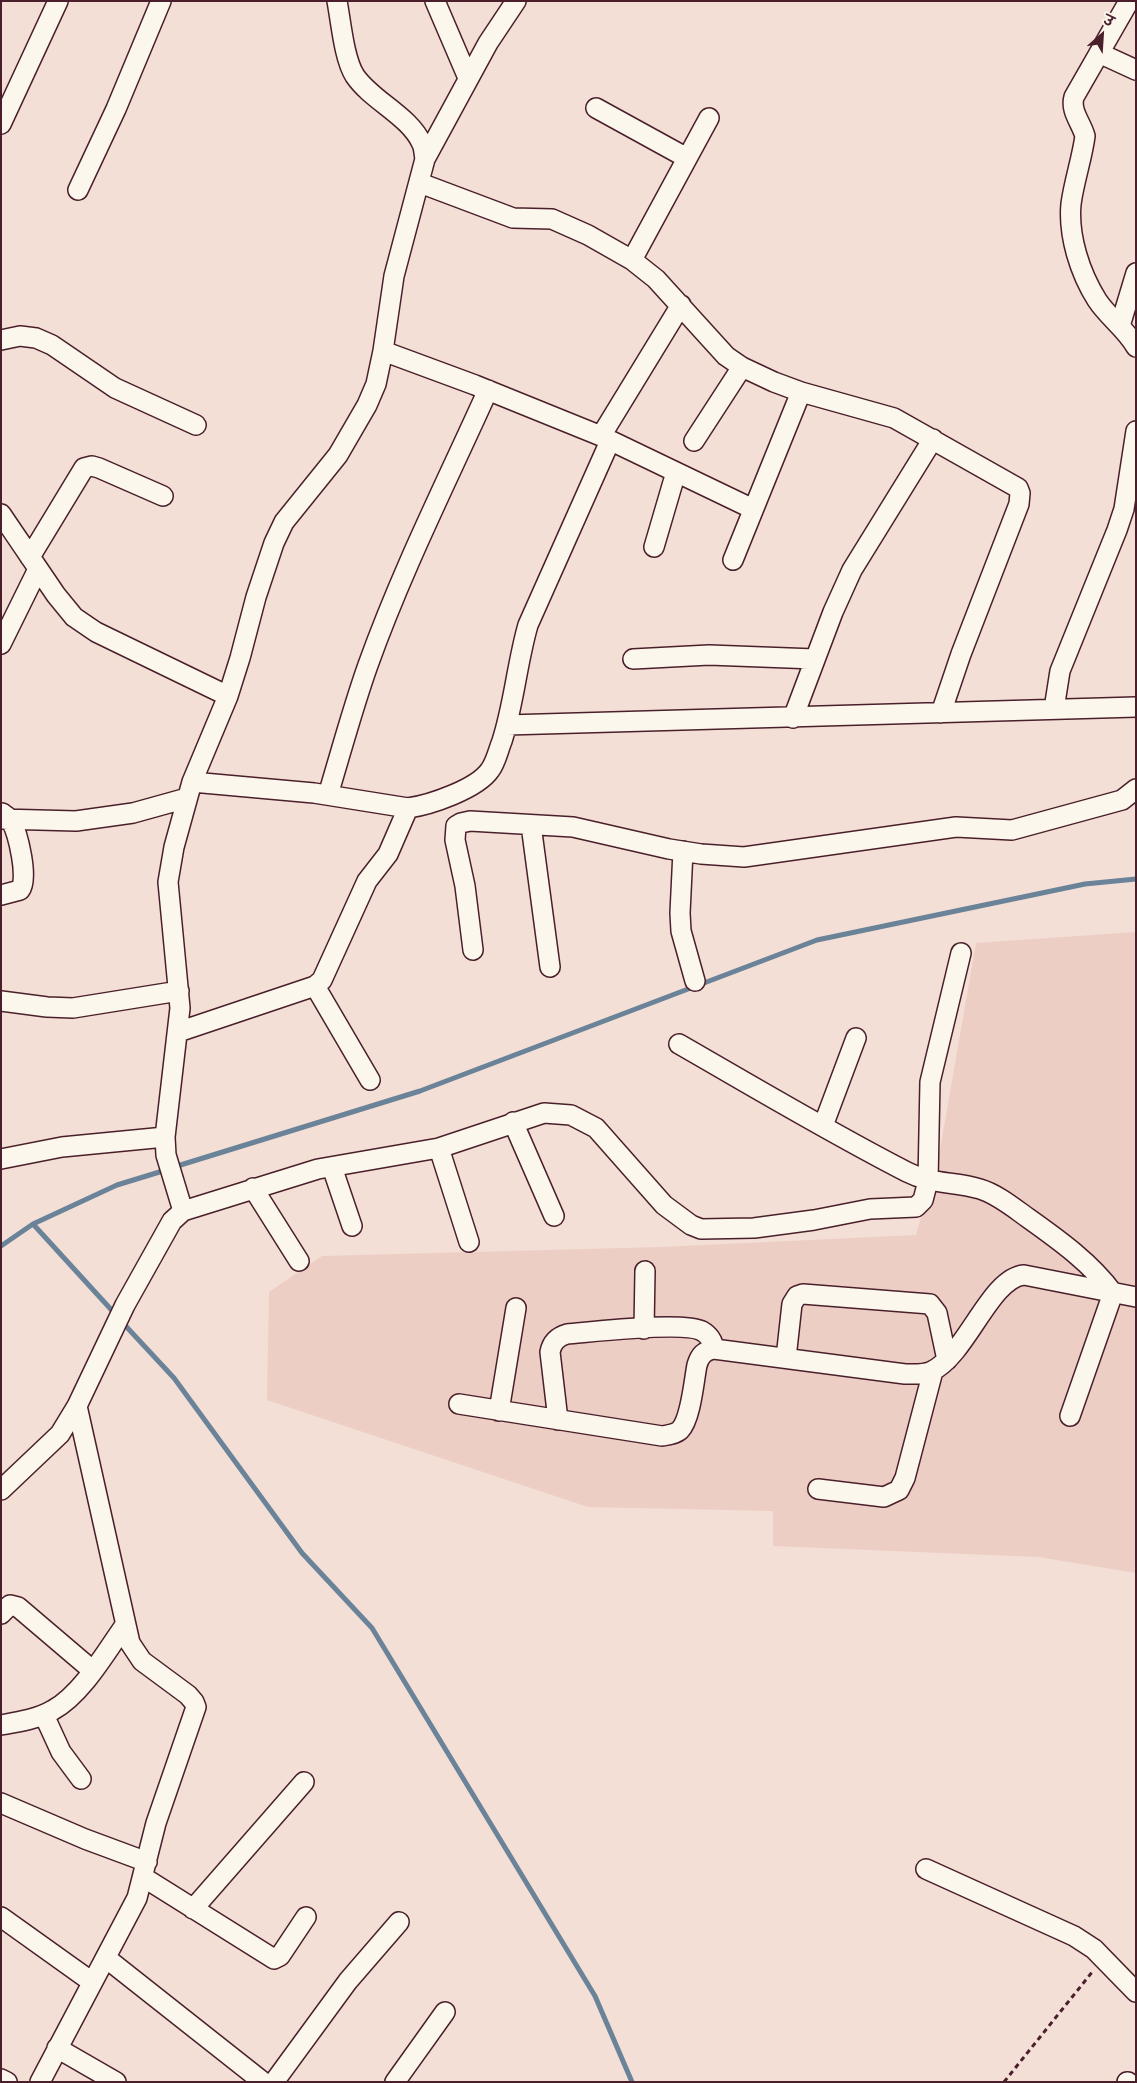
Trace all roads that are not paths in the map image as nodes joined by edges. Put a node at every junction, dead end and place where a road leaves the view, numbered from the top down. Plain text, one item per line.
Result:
1 (58, 1) edge
2 (162, 1) edge
3 (337, 1) edge
4 (436, 1) edge
5 (516, 1) edge
6 (1129, 1) edge
7 (1099, 53) junction
8 (1136, 70) edge
9 (468, 78) junction
10 (596, 108) dead end
11 (709, 118) dead end
12 (1, 124) edge
13 (687, 158) junction
14 (425, 159) junction
15 (420, 183) junction
16 (78, 190) dead end
17 (632, 260) junction
18 (1136, 272) edge
19 (681, 305) junction
20 (1120, 326) junction
21 (1, 340) edge
22 (1136, 347) edge
23 (383, 351) junction
24 (742, 367) junction
25 (488, 390) junction
26 (801, 392) junction
27 (196, 425) dead end
28 (1136, 431) edge
29 (605, 439) junction
30 (933, 439) junction
31 (694, 441) dead end
32 (676, 472) junction
33 (164, 496) dead end
34 (753, 509) junction
35 (1130, 510) edge
36 (1, 514) edge
37 (654, 548) dead end
38 (733, 560) dead end
39 (34, 563) junction
40 (1, 644) edge
41 (633, 659) dead end
42 (815, 659) junction
43 (228, 696) junction
44 (1136, 707) edge
45 (1054, 709) junction
46 (941, 713) junction
47 (793, 718) junction
48 (507, 726) junction
49 (1136, 789) edge
50 (190, 790) junction
51 (328, 795) junction
52 (408, 808) junction
53 (4, 817) edge
54 (531, 825) junction
55 (683, 851) junction
56 (1, 895) edge
57 (473, 950) dead end
58 (961, 954) dead end
59 (550, 968) dead end
60 (695, 981) dead end
61 (315, 986) junction
62 (180, 991) junction
63 (1, 1001) edge
64 (178, 1032) junction
65 (856, 1038) dead end
66 (679, 1044) dead end
67 (370, 1080) dead end
68 (513, 1122) junction
69 (823, 1126) junction
70 (165, 1138) junction
71 (439, 1148) junction
72 (1, 1159) edge
73 (332, 1167) junction
74 (928, 1181) junction
75 (253, 1188) junction
76 (183, 1211) junction
77 (554, 1216) dead end
78 (352, 1226) dead end
79 (469, 1242) dead end
80 (298, 1261) dead end
81 (645, 1272) dead end
82 (1113, 1293) junction
83 (1136, 1297) edge
84 (516, 1308) dead end
85 (644, 1328) junction
86 (714, 1349) junction
87 (786, 1358) junction
88 (940, 1365) junction
89 (459, 1404) dead end
90 (77, 1406) junction
91 (499, 1410) junction
92 (1070, 1416) dead end
93 (558, 1420) junction
94 (818, 1489) dead end
95 (1, 1490) edge
96 (1, 1614) edge
97 (125, 1625) junction
98 (92, 1670) junction
99 (44, 1715) junction
100 (1, 1725) edge
101 (81, 1779) dead end
102 (304, 1782) dead end
103 (1, 1803) edge
104 (926, 1869) dead end
105 (145, 1870) junction
106 (193, 1908) junction
107 (1, 1917) edge
108 (306, 1917) dead end
109 (399, 1922) dead end
110 (106, 1958) junction
111 (92, 1982) junction
112 (1136, 1992) edge
113 (445, 2012) dead end
114 (57, 2048) junction
115 (1, 2079) edge
116 (7, 2082) edge
117 (40, 2082) edge
118 (116, 2082) edge
119 (263, 2082) edge
120 (274, 2082) edge
121 (395, 2082) edge

1 - 12 street
2 - 16 street
3 - 14 street
4 - 9 street
5 - 9 street
6 - 7 street
7 - 8 street
7 - 20 street
9 - 14 street
10 - 13 street
11 - 13 street
13 - 17 street
14 - 15 street
15 - 17 street
15 - 23 street
17 - 19 street
18 - 20 street
19 - 24 street
19 - 29 street
20 - 22 street
21 - 27 street
23 - 25 street
23 - 43 street
24 - 26 street
24 - 31 street
25 - 29 street
25 - 51 street
26 - 30 street
26 - 34 street
28 - 35 street
29 - 32 street
29 - 48 street
30 - 42 street
30 - 46 street
32 - 34 street
32 - 37 street
33 - 39 street
34 - 38 street
35 - 45 street
36 - 39 street
39 - 40 street
39 - 43 street
41 - 42 street
42 - 47 street
43 - 50 street
44 - 45 street
45 - 46 street
46 - 47 street
47 - 48 street
48 - 52 street
49 - 55 street
50 - 51 street
50 - 53 street
50 - 62 street
51 - 52 street
52 - 61 street
53 - 56 street
54 - 55 street
54 - 57 street
54 - 59 street
55 - 60 street
58 - 74 street
61 - 64 street
61 - 67 street
62 - 63 street
62 - 64 street
64 - 70 street
65 - 69 street
66 - 69 street
68 - 71 street
68 - 74 street
68 - 77 street
69 - 74 street
70 - 72 street
70 - 76 street
71 - 73 street
71 - 79 street
73 - 75 street
73 - 78 street
74 - 82 street
75 - 76 street
75 - 80 street
76 - 90 street
81 - 85 street
82 - 83 street
82 - 88 street
82 - 92 street
84 - 91 street
85 - 86 street
85 - 93 street
86 - 87 street
86 - 93 street
87 - 88 street
87 - 88 street
88 - 94 street
89 - 91 street
90 - 95 street
90 - 97 street
91 - 93 street
96 - 98 street
97 - 98 street
97 - 105 street
98 - 99 street
99 - 100 street
99 - 101 street
102 - 106 street
103 - 105 street
104 - 112 street
105 - 106 street
105 - 110 street
106 - 108 street
107 - 111 street
109 - 120 street
110 - 111 street
110 - 119 street
111 - 114 street
113 - 121 street
114 - 117 street
114 - 118 street
115 - 116 street

